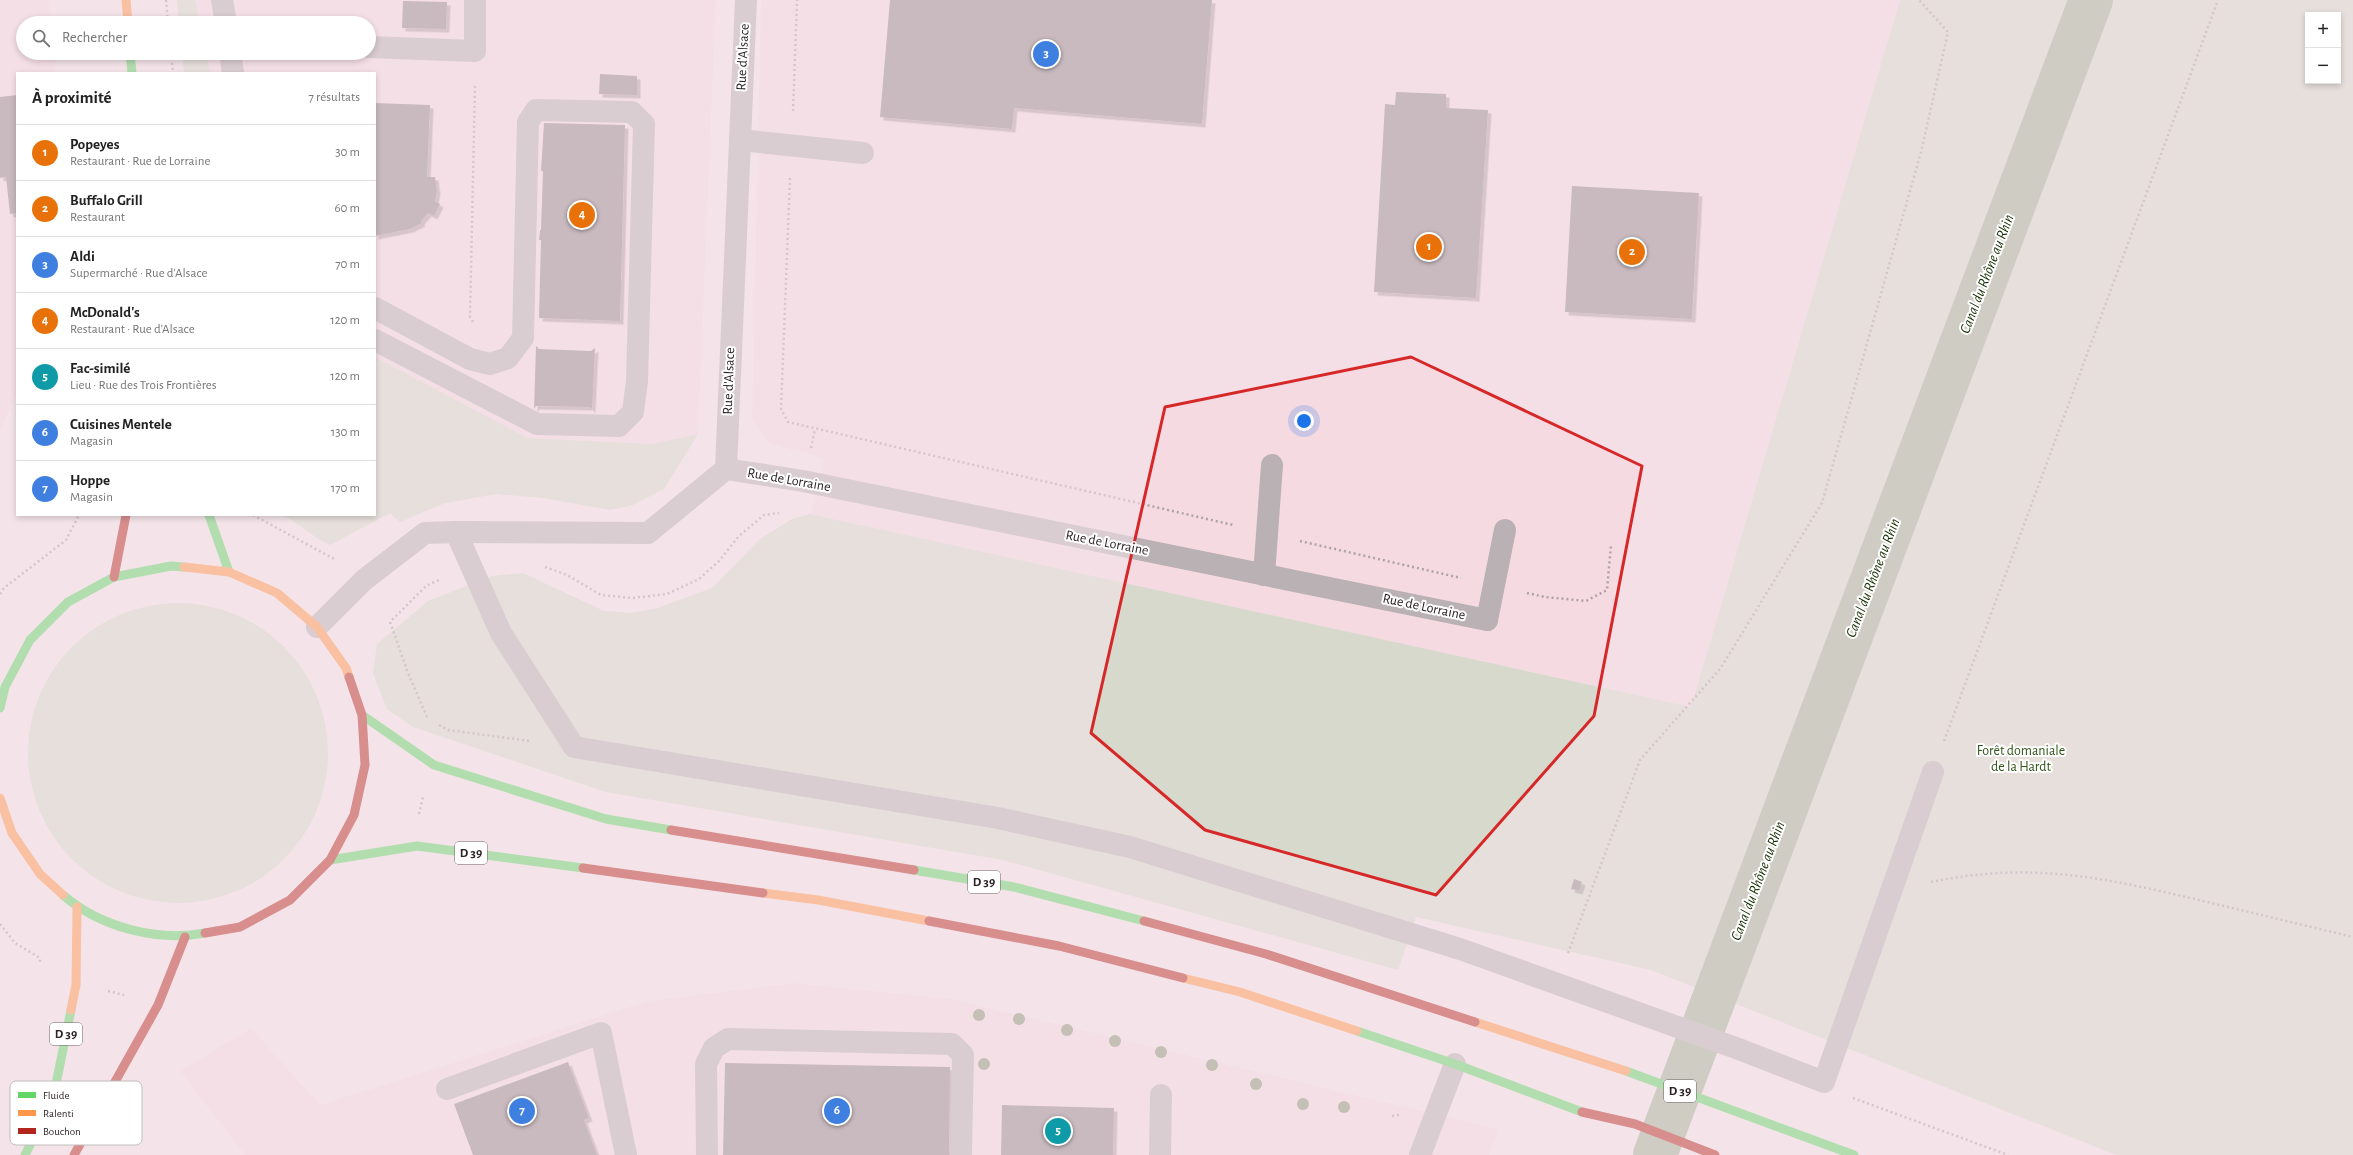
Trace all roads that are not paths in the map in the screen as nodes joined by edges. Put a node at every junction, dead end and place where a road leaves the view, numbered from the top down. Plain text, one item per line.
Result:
1 (126, 0) edge
2 (222, 0) edge
3 (476, 0) edge
4 (746, 0) edge
5 (127, 16) edge
6 (225, 16) edge
7 (376, 47) edge
8 (131, 60) edge
9 (231, 60) edge
10 (132, 72) edge
11 (233, 72) edge
12 (740, 140) junction
13 (863, 153) dead end
14 (376, 309) edge
15 (376, 341) edge
16 (1272, 464) dead end
17 (726, 469) junction
18 (126, 516) edge
19 (209, 516) edge
20 (1505, 530) dead end
21 (456, 532) junction
22 (229, 572) junction
23 (1264, 574) junction
24 (114, 577) junction
25 (317, 627) junction
26 (0, 708) edge
27 (362, 715) junction
28 (1933, 772) road end
29 (0, 798) edge
30 (330, 860) junction
31 (77, 907) junction
32 (185, 937) junction
33 (1454, 1064) junction
34 (57, 1081) edge
35 (115, 1081) edge
36 (447, 1089) dead end
37 (1161, 1095) dead end
38 (30, 1145) edge
39 (80, 1145) edge
40 (25, 1155) edge
41 (74, 1155) edge
42 (626, 1155) edge
43 (707, 1155) edge
44 (961, 1155) edge
45 (1160, 1155) edge
46 (1420, 1155) edge
47 (1715, 1155) edge
48 (1854, 1155) edge

1 - 5 main road
2 - 6 street
3 - 7 street
4 - 12 street, Rue d'Alsace
8 - 10 main road
9 - 11 street
12 - 13 street
12 - 17 street, Rue d'Alsace
14 - 15 street
16 - 23 street
17 - 21 street
17 - 23 street, Rue de Lorraine
18 - 24 main road
19 - 22 main road
20 - 23 street, Rue de Lorraine
21 - 25 street
21 - 28 street
22 - 24 main road
22 - 25 main road
24 - 26 main road
25 - 27 main road
27 - 30 main road
27 - 48 main road, D 39
29 - 31 main road
30 - 32 main road
30 - 33 main road, D 39
31 - 32 main road
31 - 34 main road, D 39
32 - 35 main road
33 - 46 street
33 - 47 main road, D 39
36 - 42 street
37 - 45 street
38 - 40 main road, D 39
39 - 41 main road
43 - 44 street

